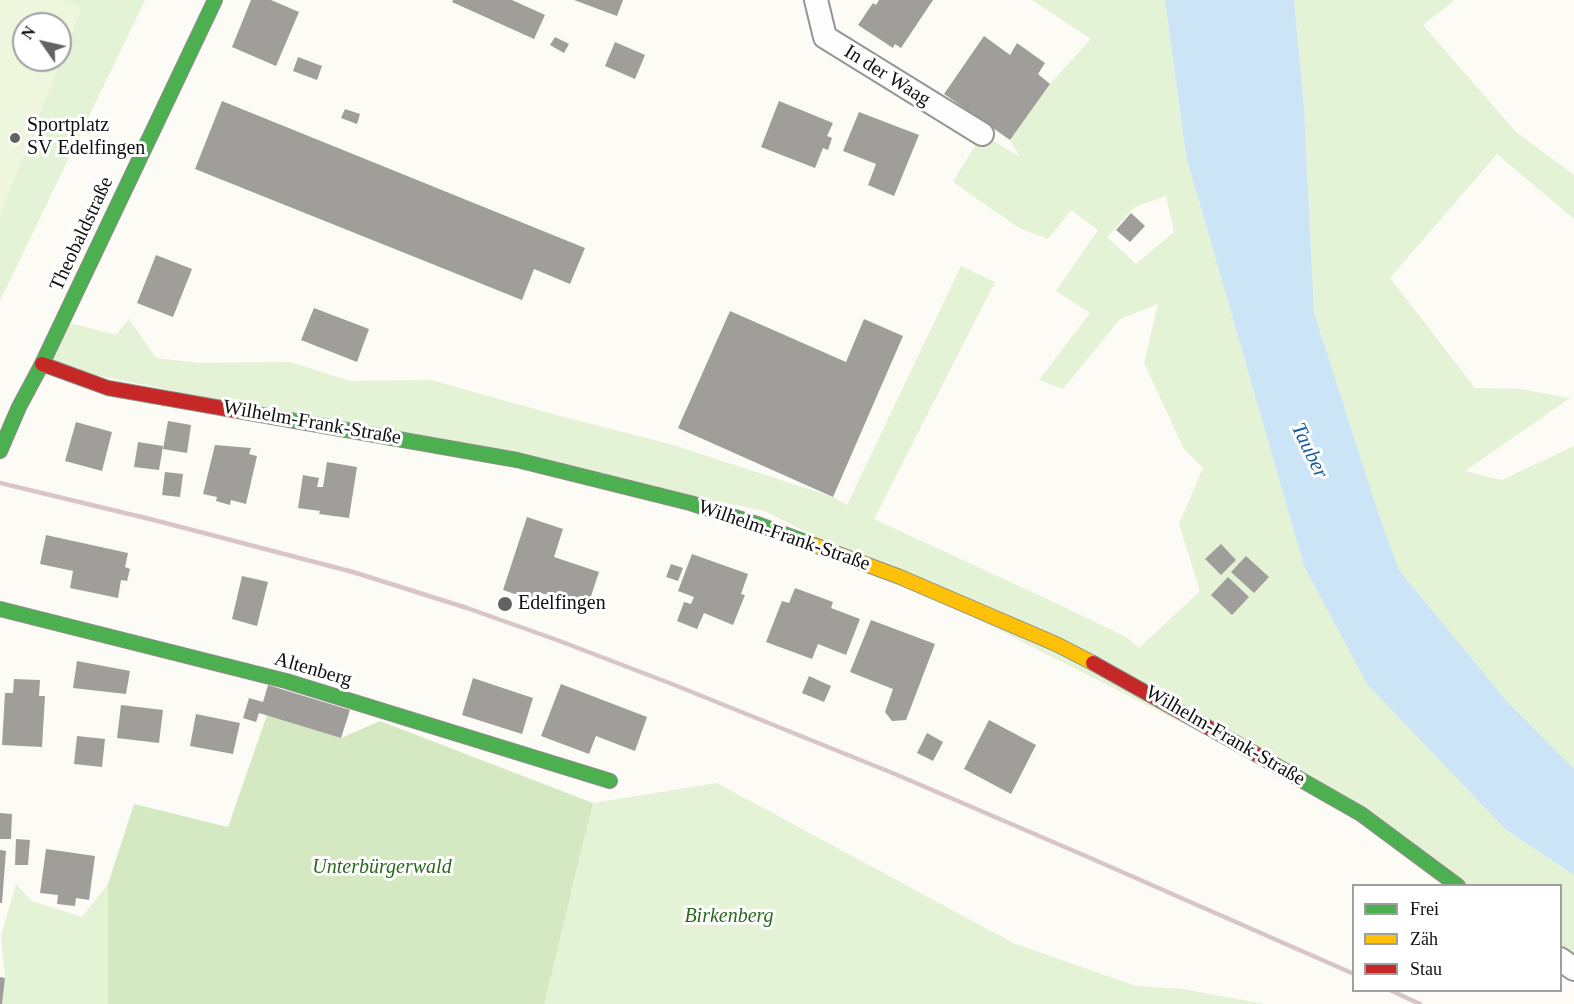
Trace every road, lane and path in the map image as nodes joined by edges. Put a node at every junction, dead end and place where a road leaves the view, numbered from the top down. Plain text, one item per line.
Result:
1 (215, 0) edge
2 (816, 0) edge
3 (982, 134) dead end
4 (42, 364) junction
5 (0, 451) edge
6 (0, 609) edge
7 (610, 781) dead end
8 (1457, 884) edge

1 - 4 street, Theobaldstraße
2 - 3 street, In der Waag
4 - 5 street, Theobaldstraße
4 - 8 street, Wilhelm-Frank-Straße
6 - 7 street, Altenberg

